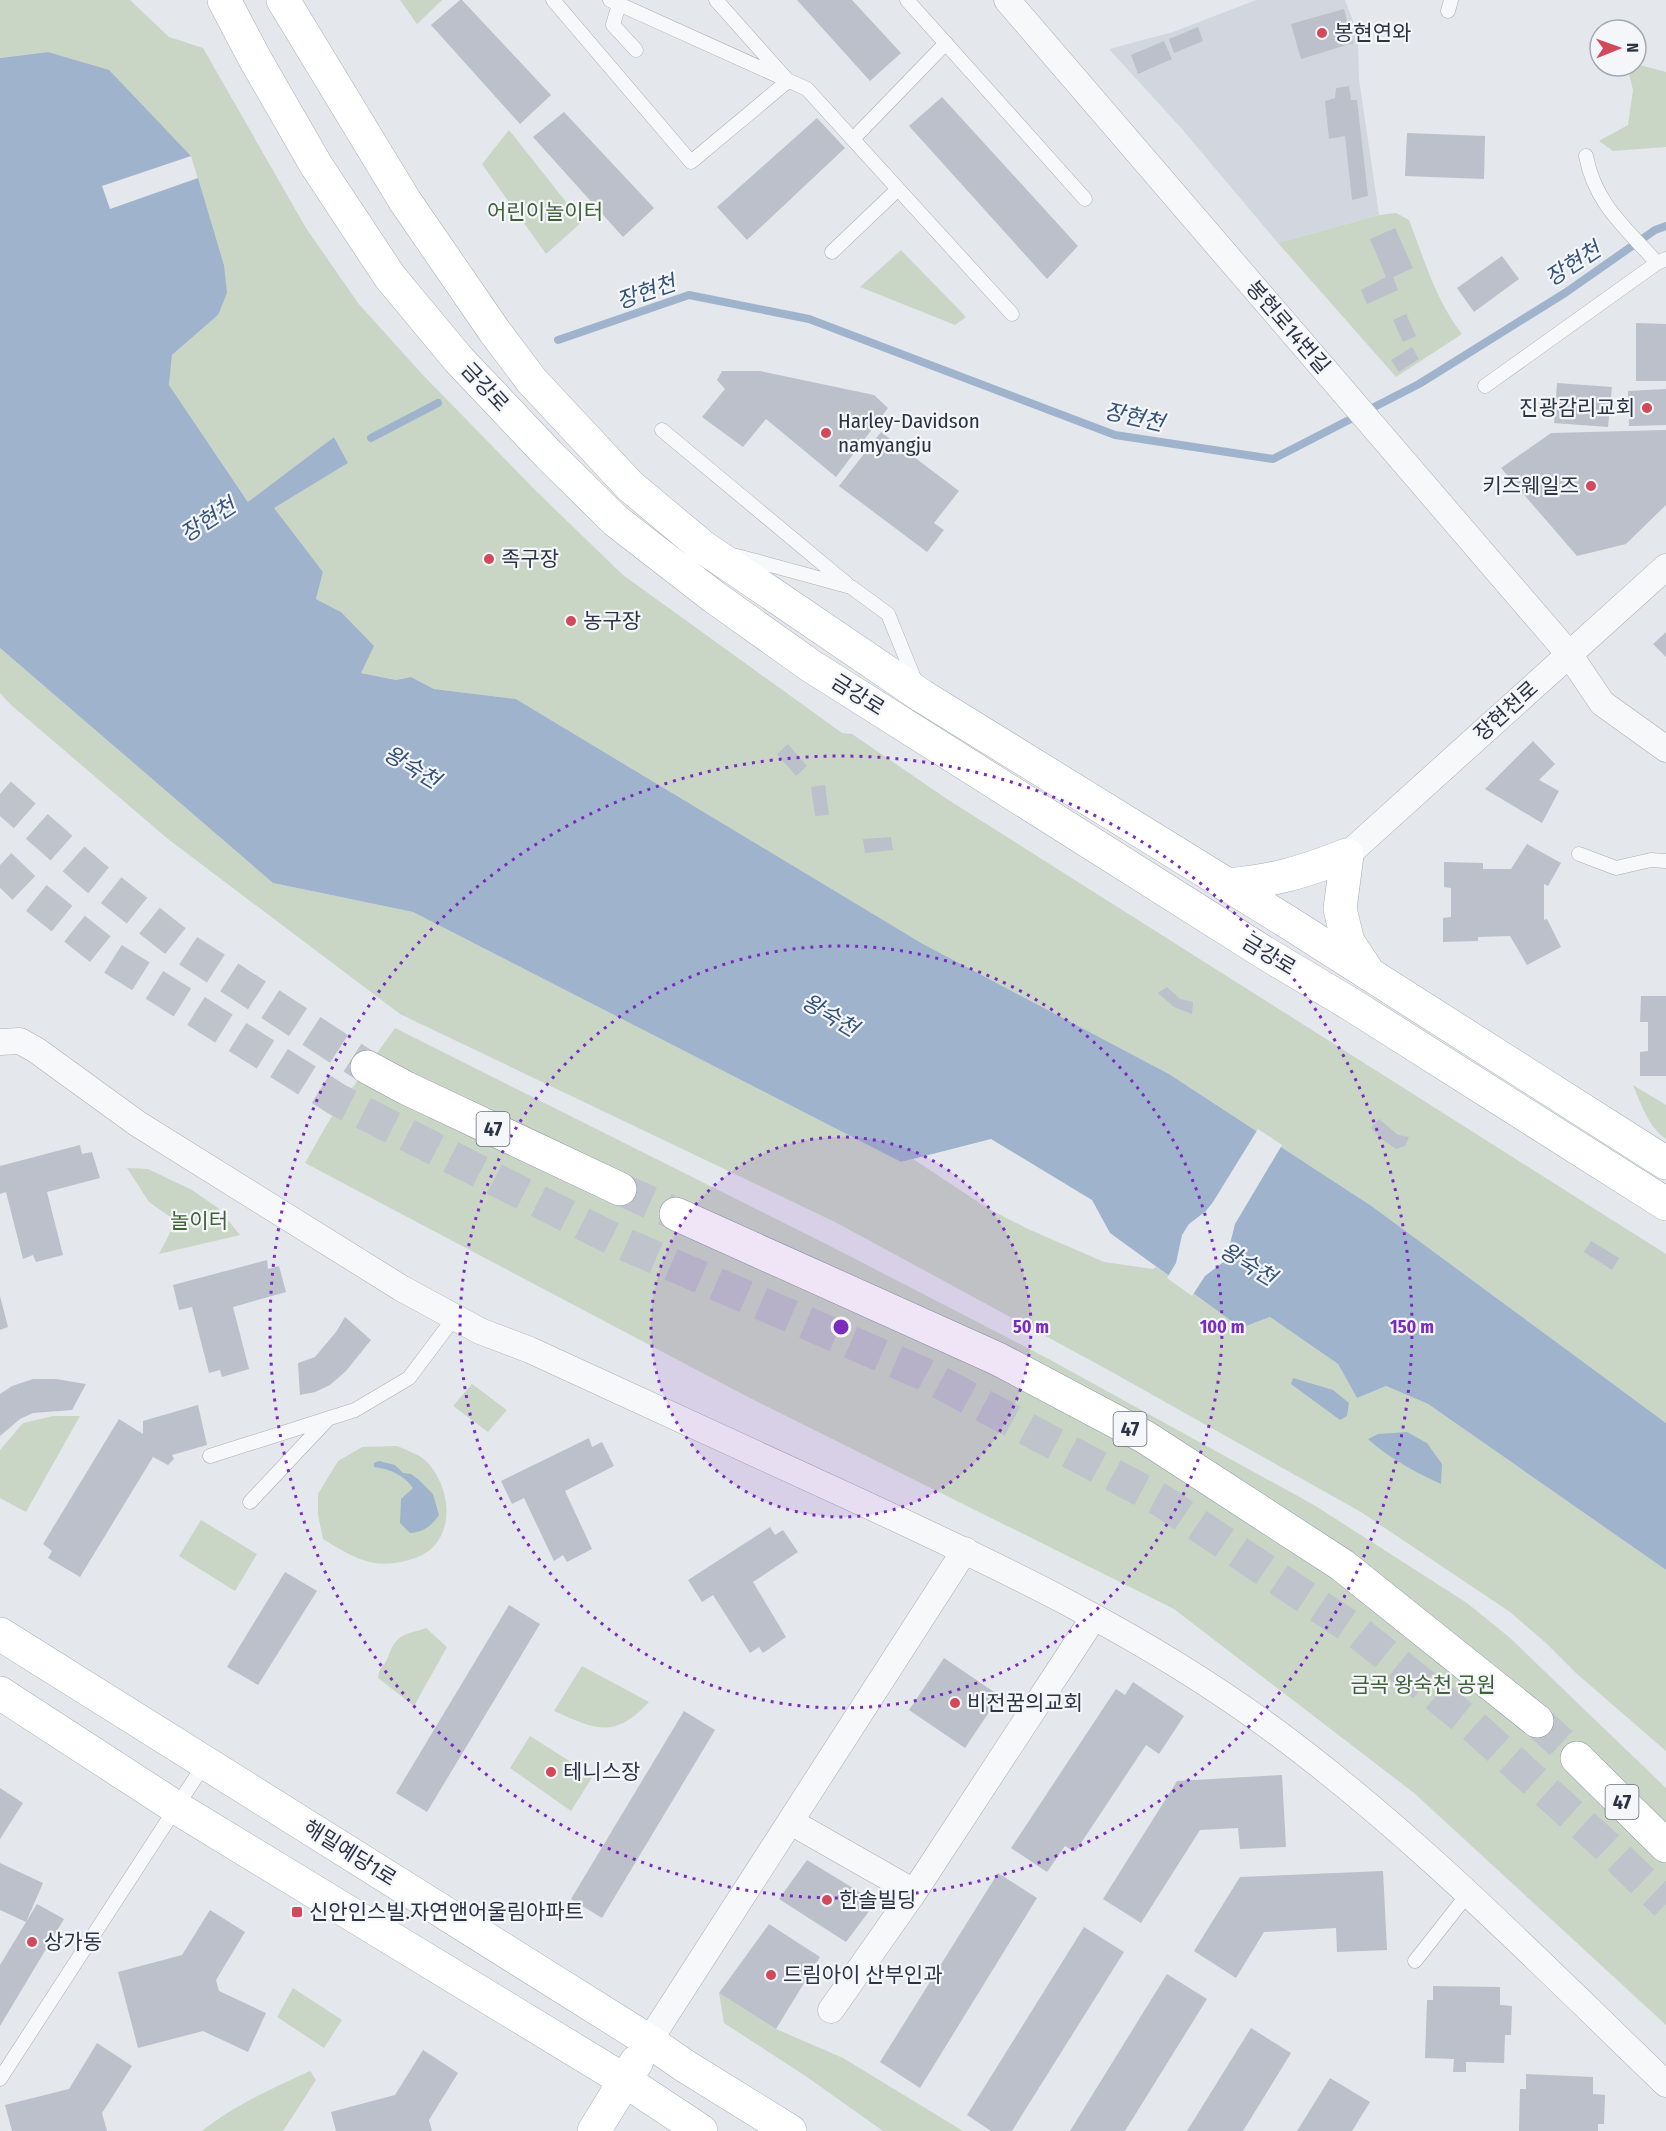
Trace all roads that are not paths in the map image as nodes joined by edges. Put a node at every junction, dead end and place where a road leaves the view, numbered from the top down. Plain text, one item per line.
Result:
1 (224, 0) edge
2 (283, 0) edge
3 (553, 0) edge
4 (716, 0) edge
5 (907, 0) edge
6 (1007, 0) edge
7 (614, 2) edge
8 (946, 43) junction
9 (636, 50) dead end
10 (788, 81) junction
11 (853, 139) junction
12 (1586, 156) dead end
13 (898, 189) junction
14 (1084, 199) dead end
15 (832, 252) dead end
16 (1662, 261) edge
17 (1012, 314) dead end
18 (1485, 386) dead end
19 (662, 429) dead end
20 (703, 547) junction
21 (1666, 567) edge
22 (850, 587) junction
23 (1569, 654) junction
24 (922, 696) junction
25 (1666, 749) edge
26 (1579, 854) dead end
27 (1347, 855) junction
28 (1666, 861) edge
29 (1226, 885) junction
30 (1368, 973) junction
31 (0, 1042) edge
32 (367, 1067) tunnel mouth
33 (1666, 1163) edge
34 (620, 1189) tunnel mouth
35 (1666, 1204) edge
36 (676, 1214) tunnel mouth
37 (453, 1318) junction
38 (328, 1419) junction
39 (210, 1456) dead end
40 (250, 1503) dead end
41 (965, 1550) junction
42 (1094, 1617) junction
43 (0, 1634) edge
44 (0, 1693) edge
45 (1537, 1721) tunnel mouth
46 (1577, 1758) tunnel mouth
47 (205, 1763) junction
48 (177, 1808) junction
49 (791, 1822) junction
50 (1666, 1846) edge
51 (914, 1892) junction
52 (1467, 1895) junction
53 (1415, 1961) dead end
54 (831, 2010) dead end
55 (650, 2041) junction
56 (0, 2079) edge
57 (624, 2080) junction
58 (1666, 2084) edge
59 (594, 2131) edge
60 (701, 2131) edge
61 (790, 2131) edge

1 - 35 main road, 금강로
2 - 20 main road, 금강로
3 - 10 lane
4 - 10 lane
5 - 8 lane
6 - 23 street, 봉현로14번길
7 - 9 lane
7 - 10 lane
8 - 11 lane
8 - 14 lane
10 - 11 lane
11 - 13 lane
12 - 16 lane
13 - 15 lane
13 - 17 lane
16 - 18 lane
19 - 22 lane
20 - 22 lane
20 - 24 main road, 금강로
21 - 23 street, 장현천로
22 - 24 lane
23 - 25 street, 봉현로14번길
23 - 27 street, 장현천로
24 - 29 main road, 금강로
26 - 28 lane
27 - 29 main road
27 - 30 main road
29 - 30 main road, 금강로
30 - 33 main road, 금강로
31 - 37 street
32 - 34 main road, 47
36 - 45 main road, 47
37 - 38 lane
37 - 41 street
38 - 39 lane
38 - 40 lane
41 - 42 street
41 - 49 street
42 - 51 street
42 - 52 street
43 - 47 main road, 해밀예당1로
44 - 48 main road
46 - 50 main road, 47
47 - 48 lane
47 - 55 main road, 해밀예당1로
48 - 56 lane
48 - 57 main road
49 - 51 street
49 - 55 street
51 - 54 street
52 - 53 lane
52 - 58 street
55 - 57 main road
55 - 61 main road, 해밀예당1로
57 - 59 main road
57 - 60 main road

